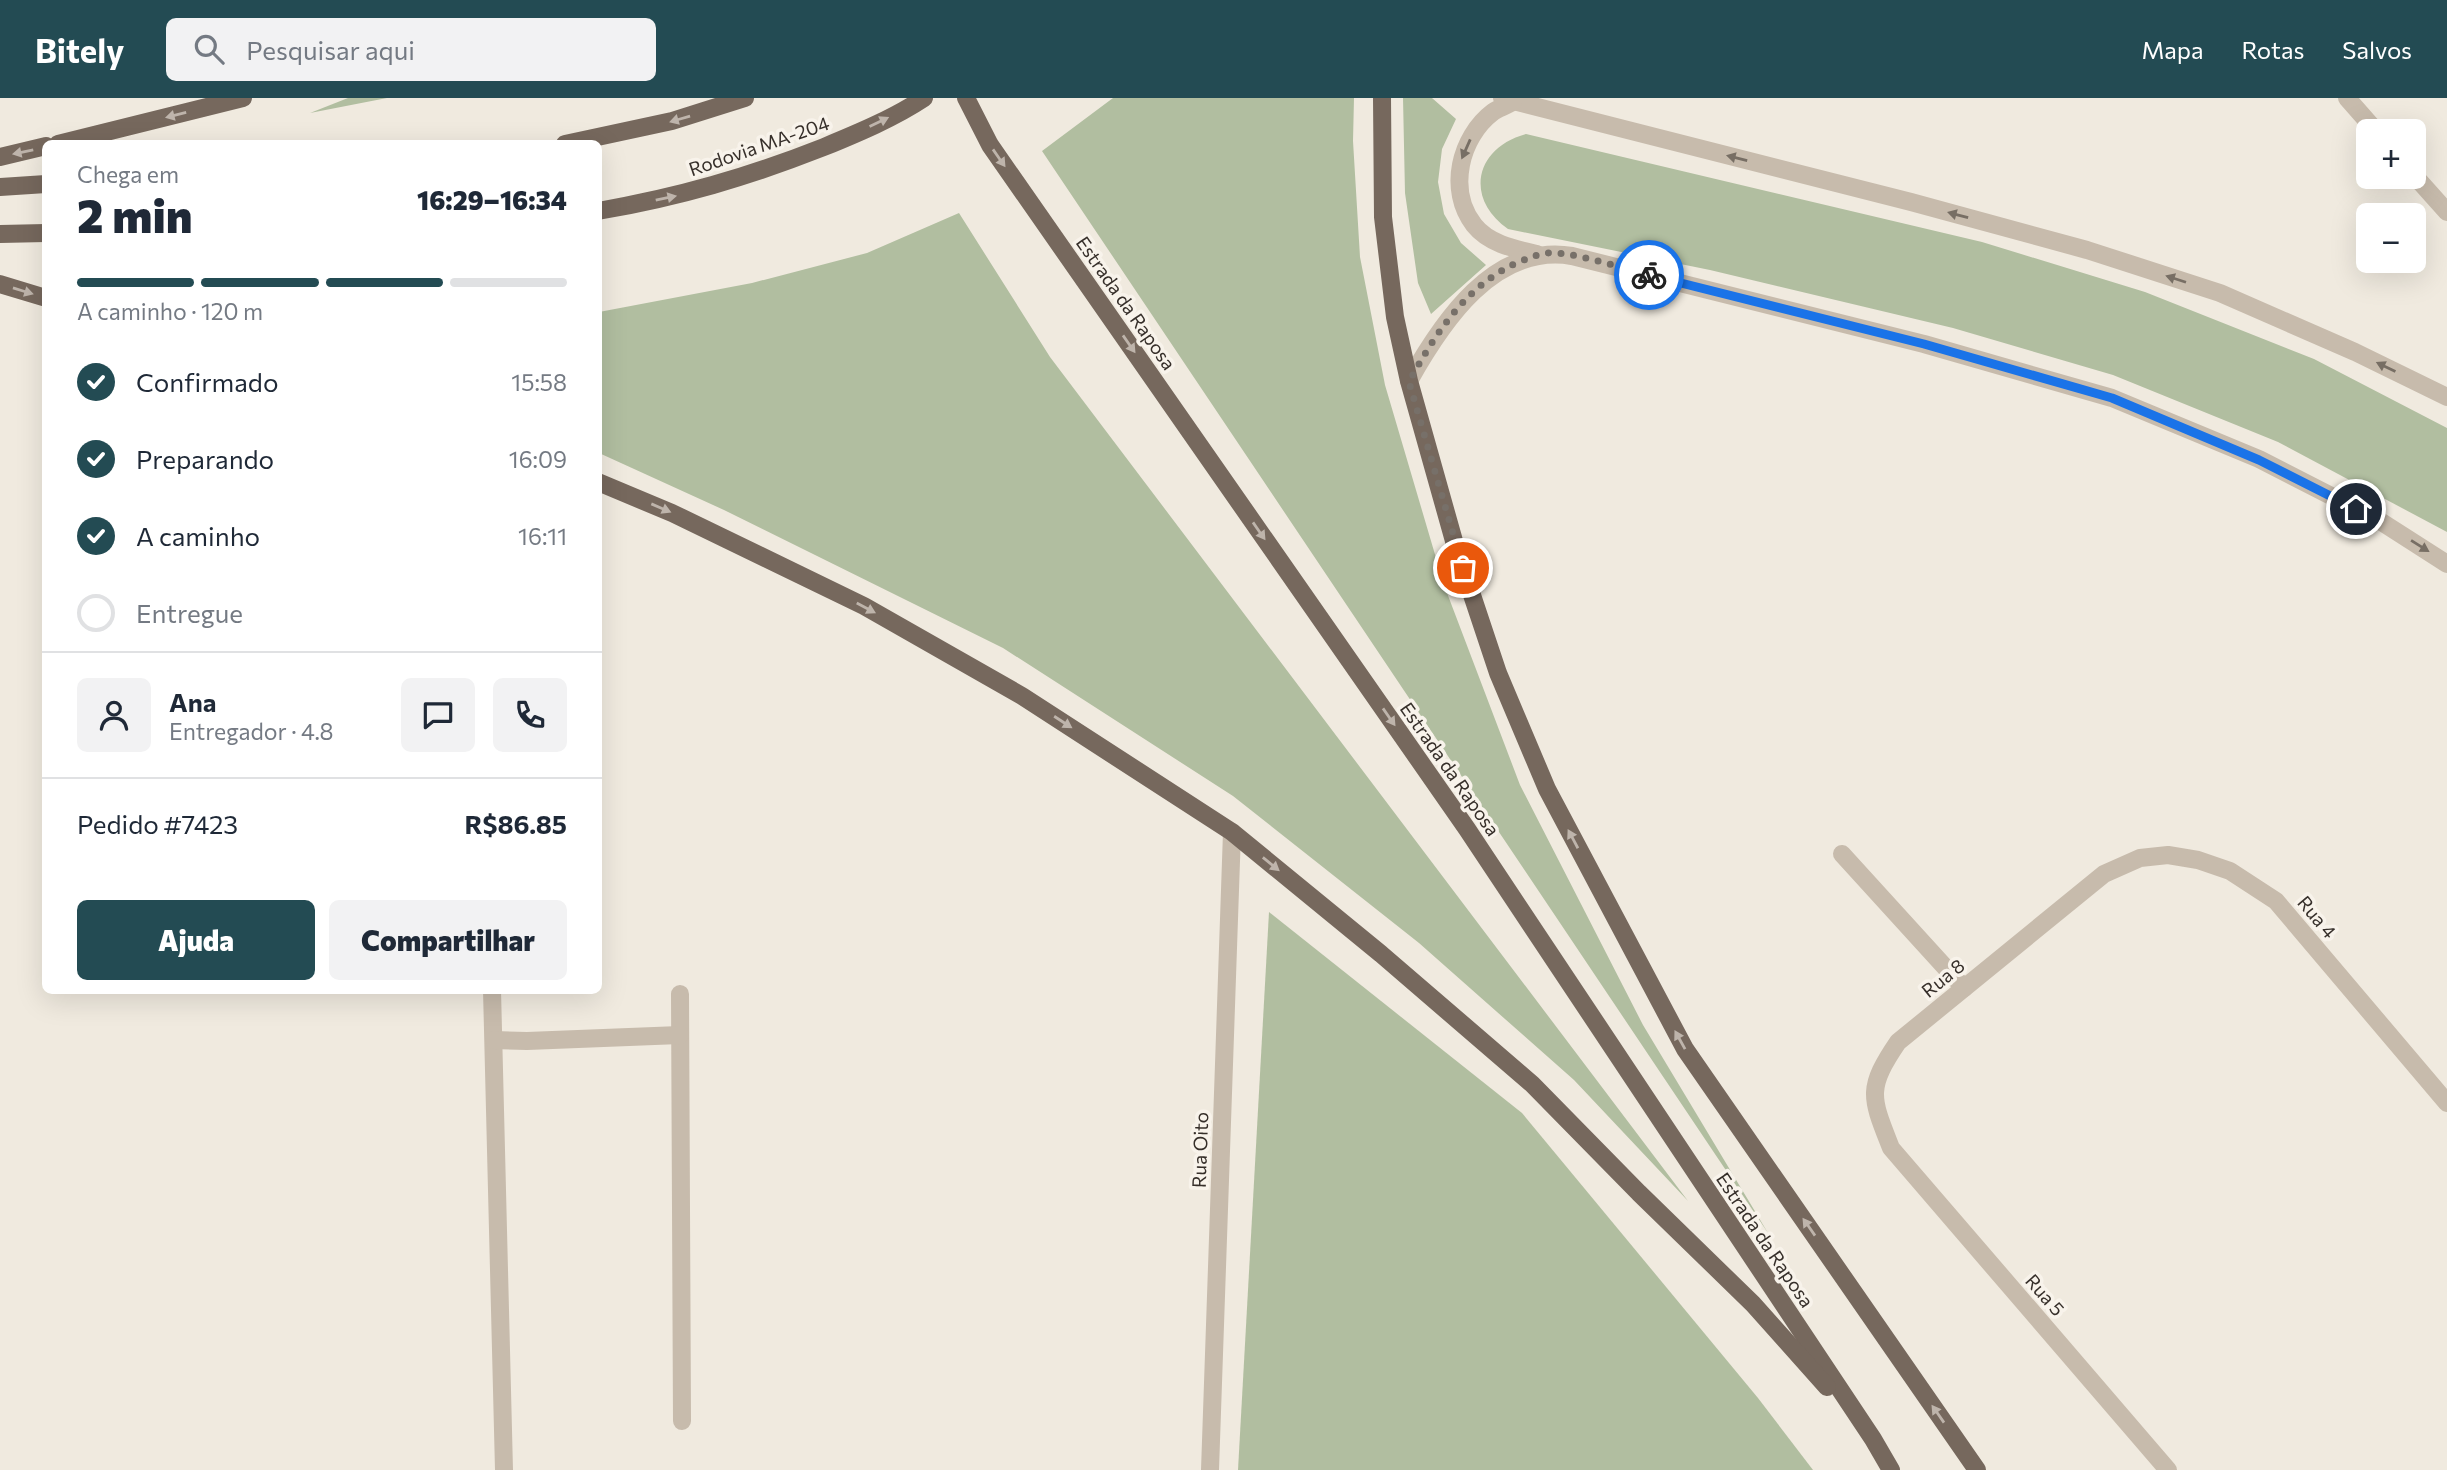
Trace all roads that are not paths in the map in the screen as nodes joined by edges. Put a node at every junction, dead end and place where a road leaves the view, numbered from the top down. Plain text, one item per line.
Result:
1 (243, 98) edge
2 (745, 98) edge
3 (966, 98) edge
4 (1382, 98) edge
5 (2347, 98) edge
6 (1508, 100) edge
7 (920, 101) edge
8 (2365, 119) edge
9 (74, 140) edge
10 (584, 140) edge
11 (42, 147) edge
12 (0, 157) edge
13 (42, 184) edge
14 (0, 187) edge
15 (2426, 189) edge
16 (602, 210) edge
17 (2447, 212) edge
18 (42, 233) edge
19 (0, 234) edge
20 (1537, 254) junction
21 (0, 284) edge
22 (42, 297) edge
23 (1409, 382) junction
24 (2447, 397) edge
25 (602, 484) edge
26 (2447, 564) edge
27 (1232, 832) junction
28 (1842, 853) dead end
29 (2104, 874) joint
30 (1964, 988) junction
31 (492, 994) edge
32 (680, 994) dead end
33 (680, 1035) junction
34 (494, 1040) junction
35 (2447, 1103) edge
36 (1891, 1148) joint
37 (682, 1421) dead end
38 (1873, 1439) junction
39 (504, 1470) edge
40 (1210, 1470) edge
41 (1891, 1470) edge
42 (1977, 1470) edge
43 (2168, 1470) edge

1 -> 9 main road
2 -> 10 main road
3 -> 38 main road, Estrada da Raposa
4 - 23 main road
5 - 8 street
6 -> 20 street
24 -> 6 street
16 -> 7 main road, Rodovia MA-204
11 -> 12 main road
13 - 14 main road
15 - 17 street
18 - 19 main road
20 - 23 street
20 -> 26 street
21 -> 22 main road
42 -> 23 main road
25 -> 27 main road
27 -> 38 main road
27 - 40 street, Rua Oito
28 - 30 street
29 - 30 street, Rua 8
29 - 35 street, Rua 4
30 - 36 street, Rua 8
31 - 34 street
32 - 33 street
33 - 34 street
33 - 37 street
34 - 39 street
36 - 43 street, Rua 5
38 - 41 main road, Estrada da Raposa

